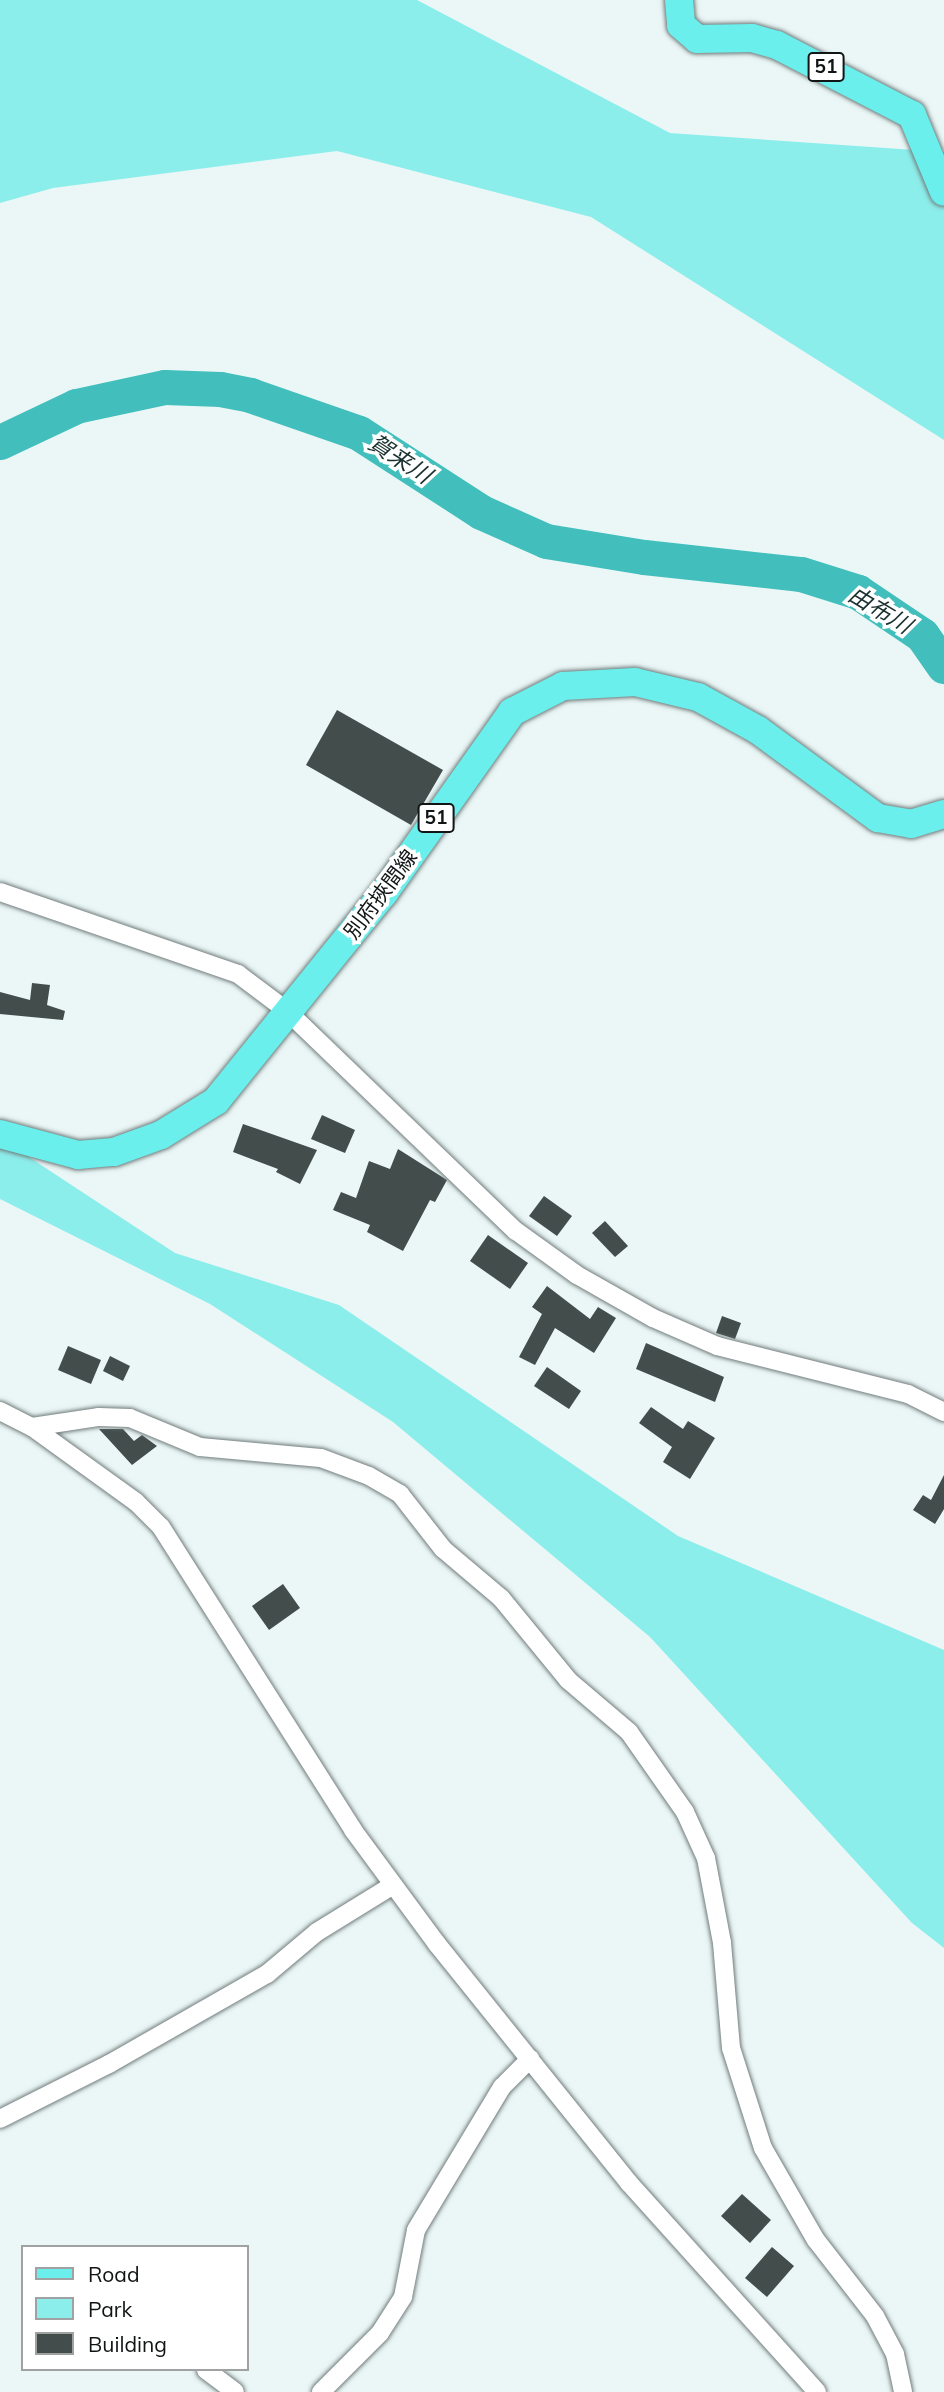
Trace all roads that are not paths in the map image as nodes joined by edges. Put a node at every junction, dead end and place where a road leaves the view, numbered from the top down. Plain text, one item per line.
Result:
1 (679, 0) edge
2 (944, 192) edge
3 (934, 818) edge
4 (0, 892) edge
5 (286, 1010) junction
6 (0, 1134) edge
7 (0, 1411) edge
8 (944, 1412) edge
9 (32, 1427) junction
10 (393, 1885) junction
11 (530, 2059) junction
12 (0, 2119) edge
13 (207, 2371) edge
14 (235, 2392) edge
15 (321, 2392) edge
16 (817, 2392) edge
17 (903, 2392) edge

1 - 2 main road, 51
3 - 5 main road, 別府挾間線 / 51
4 - 5 street
5 - 6 main road, 別府挾間線 / 51
5 - 8 street
7 - 9 street
9 - 10 street
9 - 17 street
10 - 11 street
10 - 12 street
11 - 15 street
11 - 16 street
13 - 14 street

